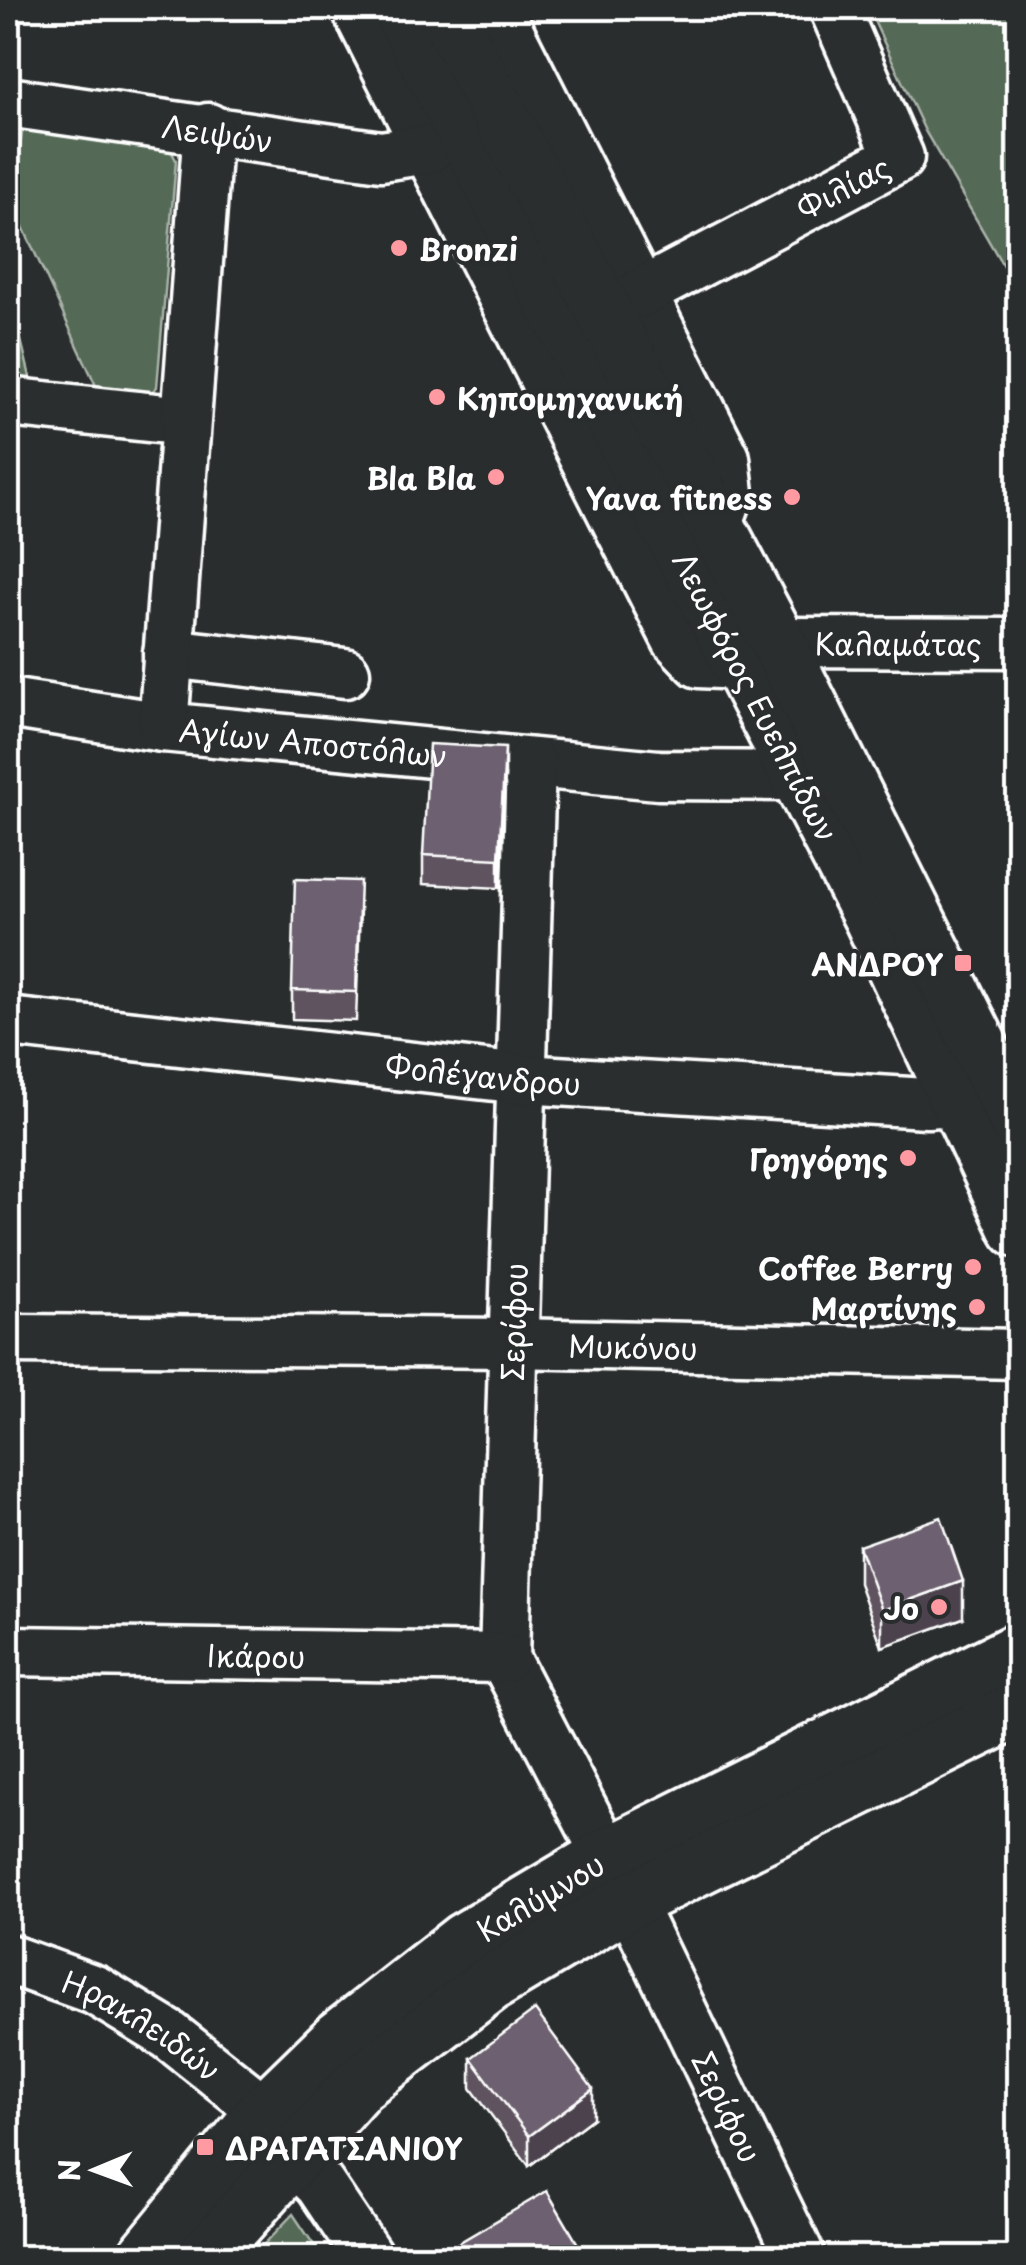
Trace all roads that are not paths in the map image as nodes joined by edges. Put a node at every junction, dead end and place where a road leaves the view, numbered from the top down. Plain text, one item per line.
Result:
1 (356, 8) edge
2 (400, 8) edge
3 (444, 8) edge
4 (497, 8) edge
5 (834, 8) edge
6 (8, 102) edge
7 (208, 128) junction
8 (429, 149) junction
9 (642, 293) junction
10 (8, 402) edge
11 (185, 421) junction
12 (718, 526) junction
13 (1018, 610) edge
14 (942, 643) junction
15 (1018, 643) edge
16 (168, 653) junction
17 (759, 653) junction
18 (345, 673) dead end
19 (8, 703) edge
20 (163, 727) junction
21 (531, 763) junction
22 (797, 776) junction
23 (8, 1022) edge
24 (522, 1078) junction
25 (959, 1100) junction
26 (1018, 1123) edge
27 (1018, 1229) edge
28 (8, 1338) edge
29 (511, 1343) junction
30 (1018, 1354) edge
31 (8, 1651) edge
32 (1018, 1651) edge
33 (504, 1658) junction
34 (1018, 1709) edge
35 (618, 1878) junction
36 (8, 1959) edge
37 (277, 2134) junction
38 (145, 2258) edge
39 (204, 2258) edge
40 (369, 2258) edge
41 (801, 2258) edge

1 - 8 street, Καλαμάτας
2 - 17 main road, Λεωφόρος Ευελπίδων
3 - 12 main road, Λεωφόρος Ευελπίδων
4 - 9 street
5 - 9 street, Φιλίας
6 - 7 street, Λειψών
7 - 8 street, Λειψών
7 - 11 street
8 - 17 street, Καλαμάτας
9 - 12 street
10 - 11 street
11 - 16 street
12 - 17 main road, Λεωφόρος Ευελπίδων
13 - 14 street
14 - 15 street, Καλαμάτας
14 - 17 street, Καλαμάτας
16 - 18 street
16 - 20 street
17 - 22 main road, Λεωφόρος Ευελπίδων
17 - 26 main road, Λεωφόρος Ευελπίδων
19 - 20 street, Αγίων Αποστόλων
20 - 21 street, Αγίων Αποστόλων
21 - 22 street, Αγίων Αποστόλων
21 - 24 street, Σερίφου
22 - 25 main road, Λεωφόρος Ευελπίδων
23 - 24 street, Φολέγανδρου
24 - 25 street, Φολέγανδρου
24 - 29 street, Σερίφου
25 - 27 main road, Λεωφόρος Ευελπίδων
28 - 29 street, Μυκόνου
29 - 30 street, Μυκόνου
29 - 33 street, Σερίφου
31 - 33 street, Ικάρου
32 - 35 main road, Καλύμνου
33 - 35 street, Σερίφου
34 - 35 main road, Καλύμνου
35 - 37 main road, Καλύμνου
35 - 41 street, Σερίφου
36 - 37 street, Ηρακλειδών
37 - 38 main road, Καλύμνου
37 - 39 main road, Καλύμνου
37 - 40 street, Ηρακλειδών

